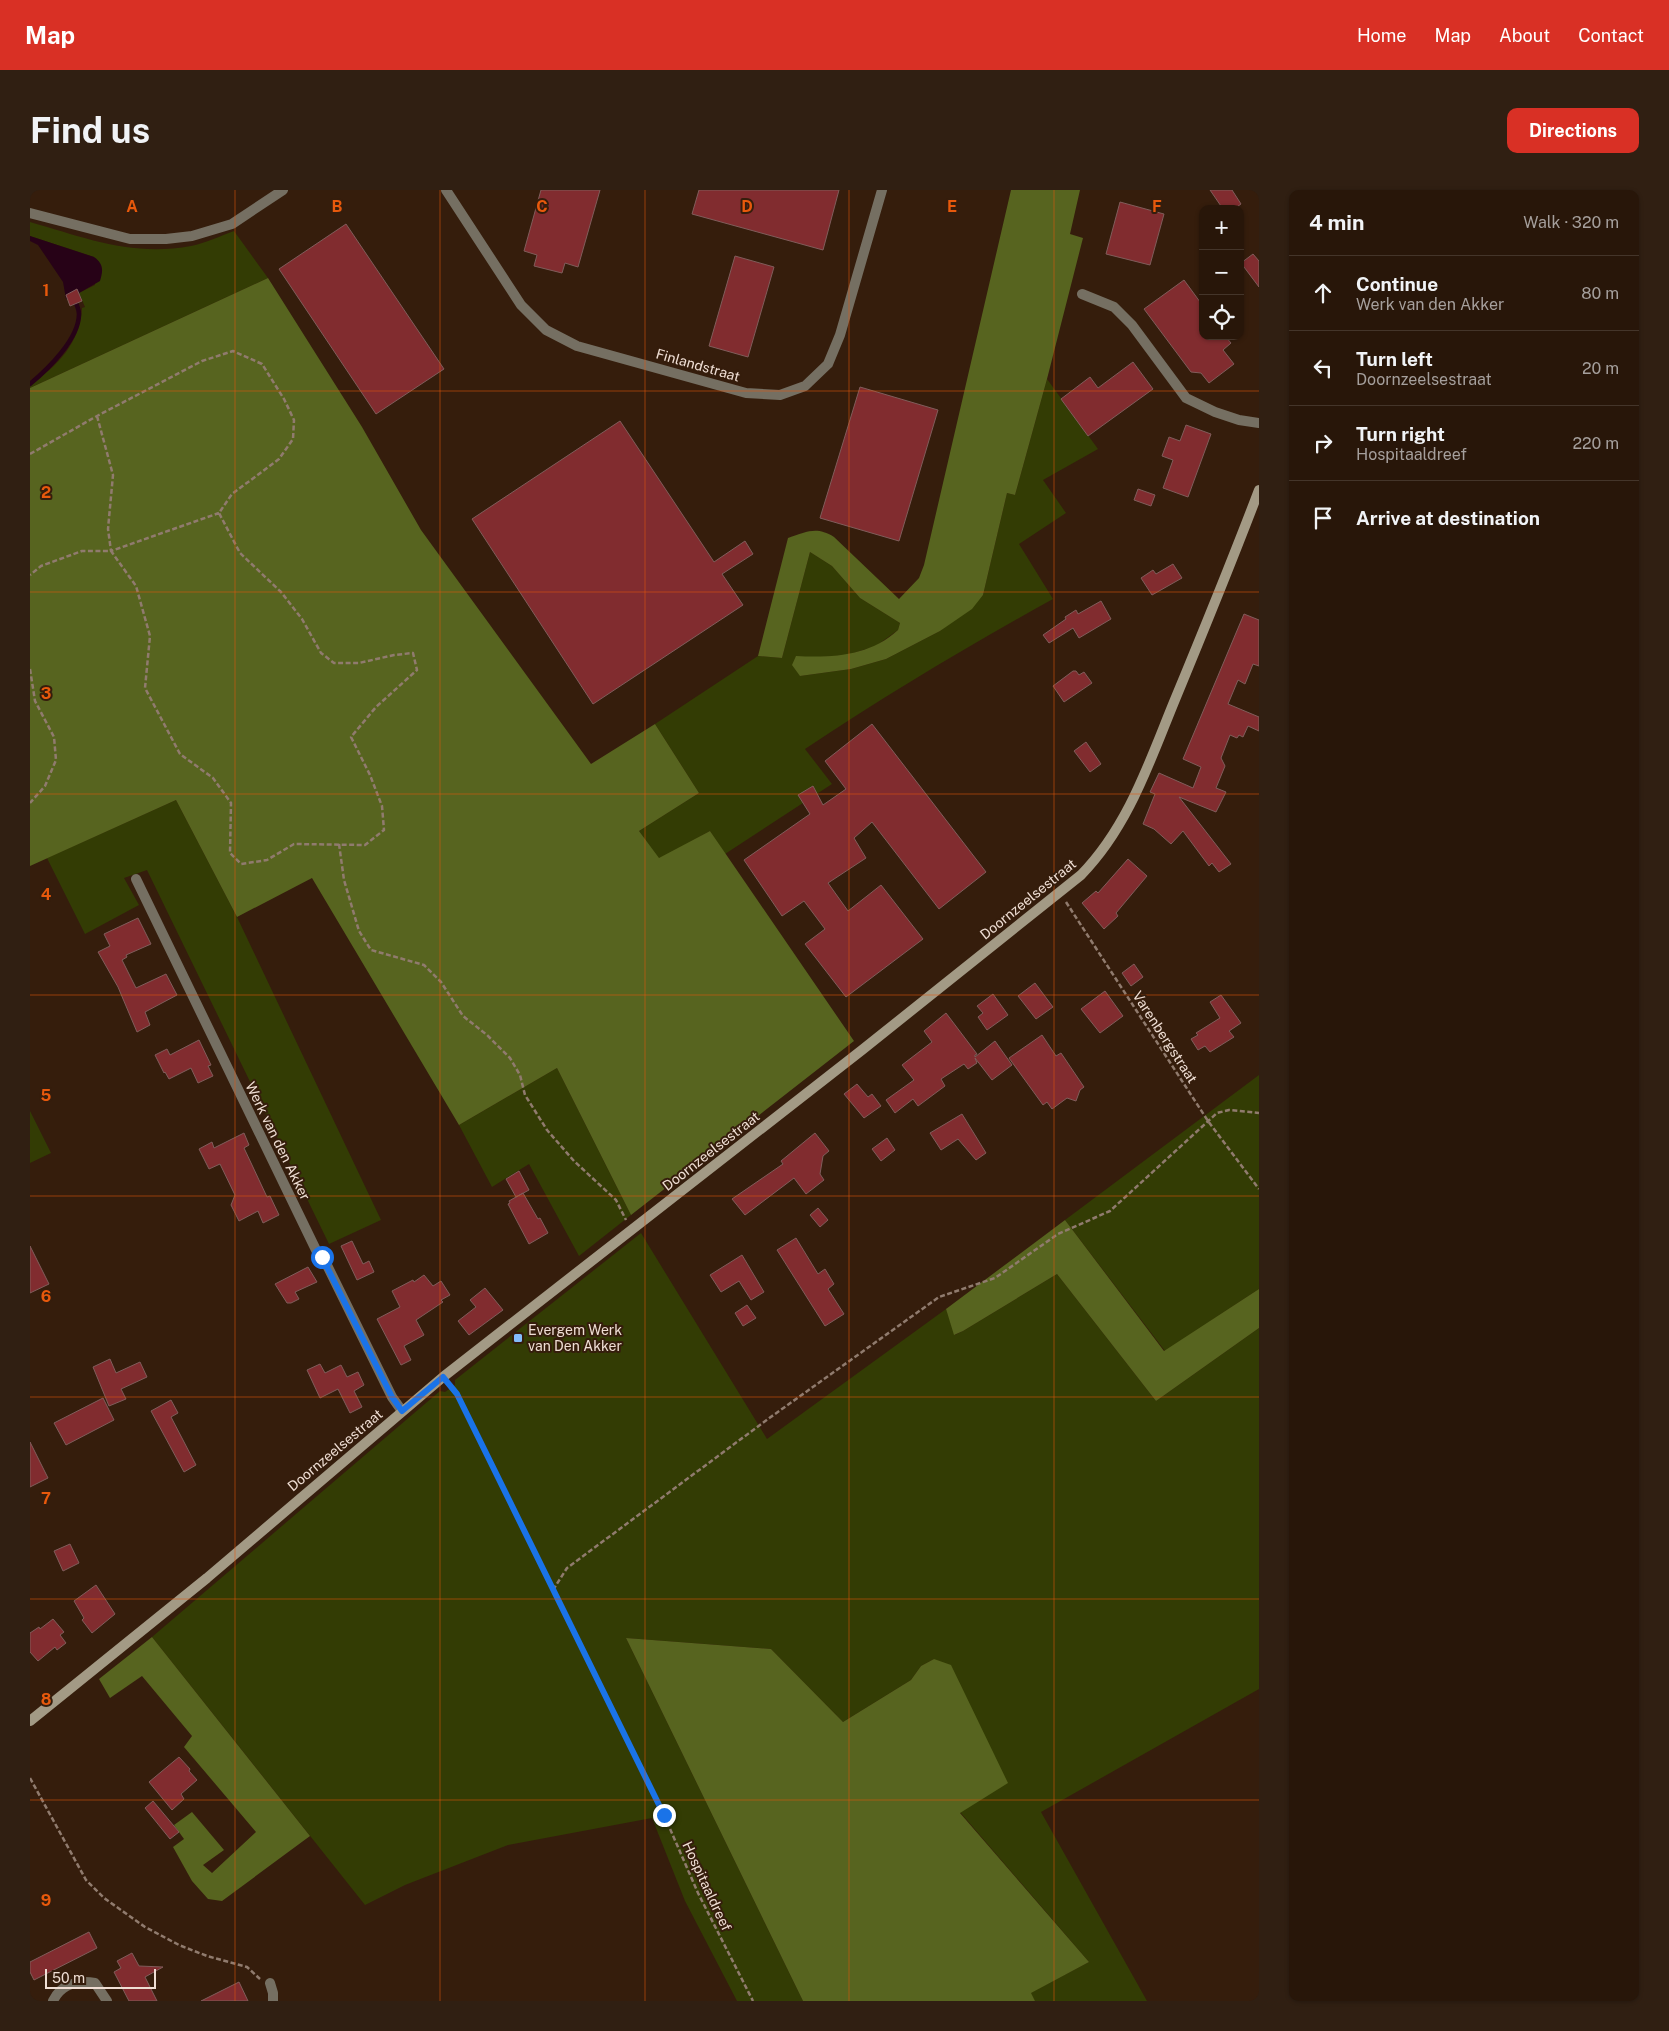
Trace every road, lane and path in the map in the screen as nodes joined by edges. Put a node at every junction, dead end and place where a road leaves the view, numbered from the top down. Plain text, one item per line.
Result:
1 (284, 190) edge
2 (446, 190) edge
3 (882, 190) edge
4 (30, 213) edge
5 (1082, 294) dead end
6 (97, 416) junction
7 (1259, 423) edge
8 (30, 454) edge
9 (1259, 490) edge
10 (220, 512) junction
11 (111, 551) junction
12 (30, 574) edge
13 (30, 669) edge
14 (30, 803) edge
15 (338, 844) junction
16 (136, 880) dead end
17 (1059, 893) junction
18 (1259, 1113) edge
19 (1208, 1122) junction
20 (1259, 1189) edge
21 (631, 1230) junction
22 (443, 1377) junction
23 (402, 1411) junction
24 (553, 1590) junction
25 (30, 1721) edge
26 (30, 1778) edge
27 (270, 1983) joint
28 (53, 2001) edge
29 (107, 2001) edge
30 (273, 2001) edge
31 (753, 2001) edge

1 - 4 street
2 - 3 street, Finlandstraat
5 - 7 street
6 - 8 path
6 - 10 path
6 - 11 path
9 - 17 main road, Doornzeelsestraat
10 - 11 path
10 - 15 path
11 - 12 path
11 - 15 path
13 - 14 path
15 - 21 path
16 - 23 street, Werk van den Akker
17 - 19 path, Varenbergstraat
17 - 21 main road, Doornzeelsestraat
18 - 19 path
19 - 20 path, Varenbergstraat
19 - 24 path
21 - 22 main road, Doornzeelsestraat
22 - 23 main road, Doornzeelsestraat
22 - 24 path, Hospitaaldreef
23 - 25 main road, Doornzeelsestraat
24 - 31 path, Hospitaaldreef
26 - 27 path
27 - 30 street
28 - 29 street

